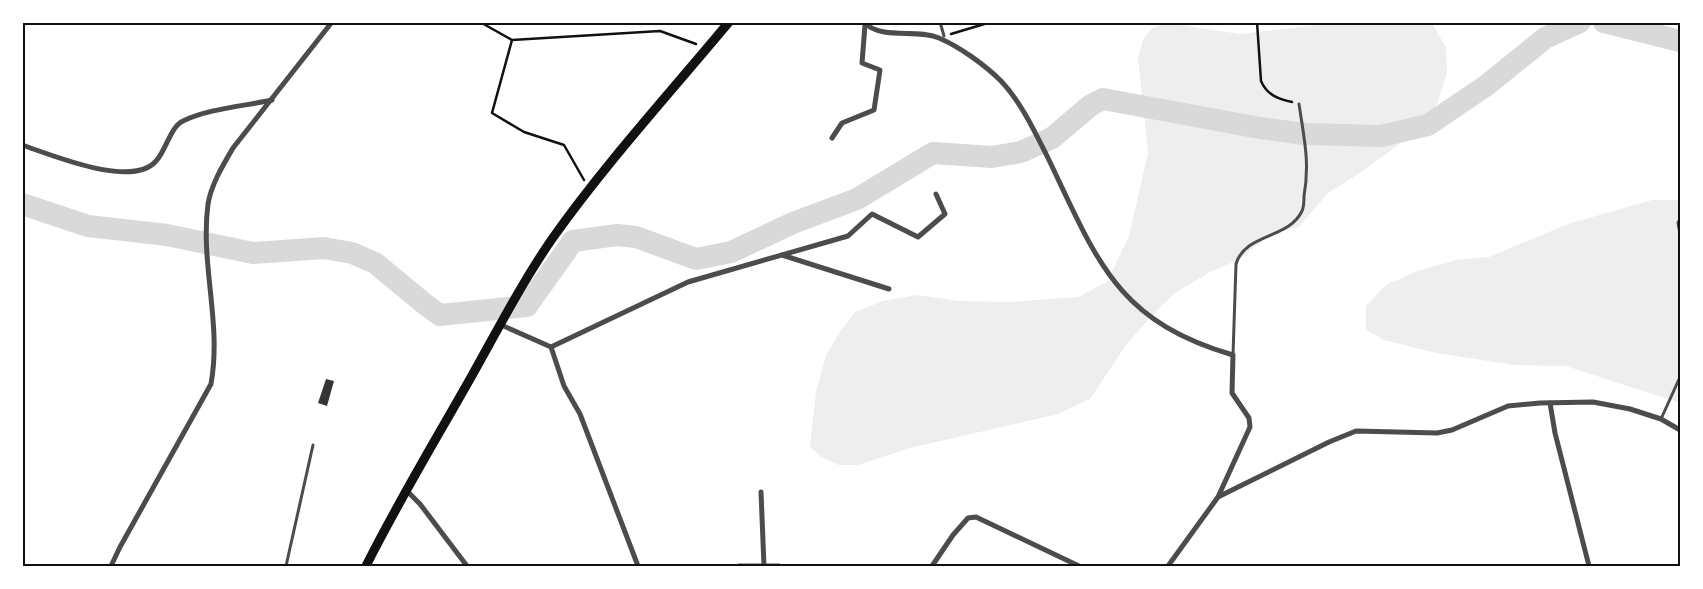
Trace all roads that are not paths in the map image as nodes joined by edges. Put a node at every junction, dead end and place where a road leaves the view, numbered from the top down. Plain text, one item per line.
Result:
1 (332, 22) edge
2 (729, 22) edge
3 (940, 22) edge
4 (864, 24) edge
5 (944, 36) road end
6 (272, 100) junction
7 (1300, 104) road end
8 (832, 138) dead end
9 (22, 145) edge
10 (936, 194) dead end
11 (1680, 219) edge
12 (1680, 234) edge
13 (782, 255) junction
14 (889, 289) dead end
15 (499, 324) junction
16 (551, 347) junction
17 (1233, 355) junction
18 (1680, 378) edge
19 (1550, 403) junction
20 (1661, 419) junction
21 (1680, 430) edge
22 (313, 445) dead end
23 (405, 490) junction
24 (761, 492) dead end
25 (1218, 497) junction
26 (111, 566) edge
27 (286, 566) edge
28 (366, 566) edge
29 (466, 566) edge
30 (638, 566) edge
31 (739, 566) edge
32 (764, 566) edge
33 (779, 566) edge
34 (932, 566) edge
35 (1079, 566) edge
36 (1168, 566) edge
37 (1589, 566) edge

1 - 6 street
2 - 15 main road
3 - 5 lane
4 - 8 street
4 - 17 street
6 - 9 street
6 - 26 street
7 - 17 lane
10 - 13 street
11 - 12 lane
13 - 14 street
13 - 16 street
15 - 16 street
15 - 23 main road
16 - 30 street
17 - 25 street
18 - 20 lane
19 - 20 street
19 - 25 street
19 - 37 street
20 - 21 street
22 - 27 lane
23 - 28 main road
23 - 29 street
24 - 32 street
25 - 36 street
31 - 32 street
32 - 33 street
34 - 35 street

